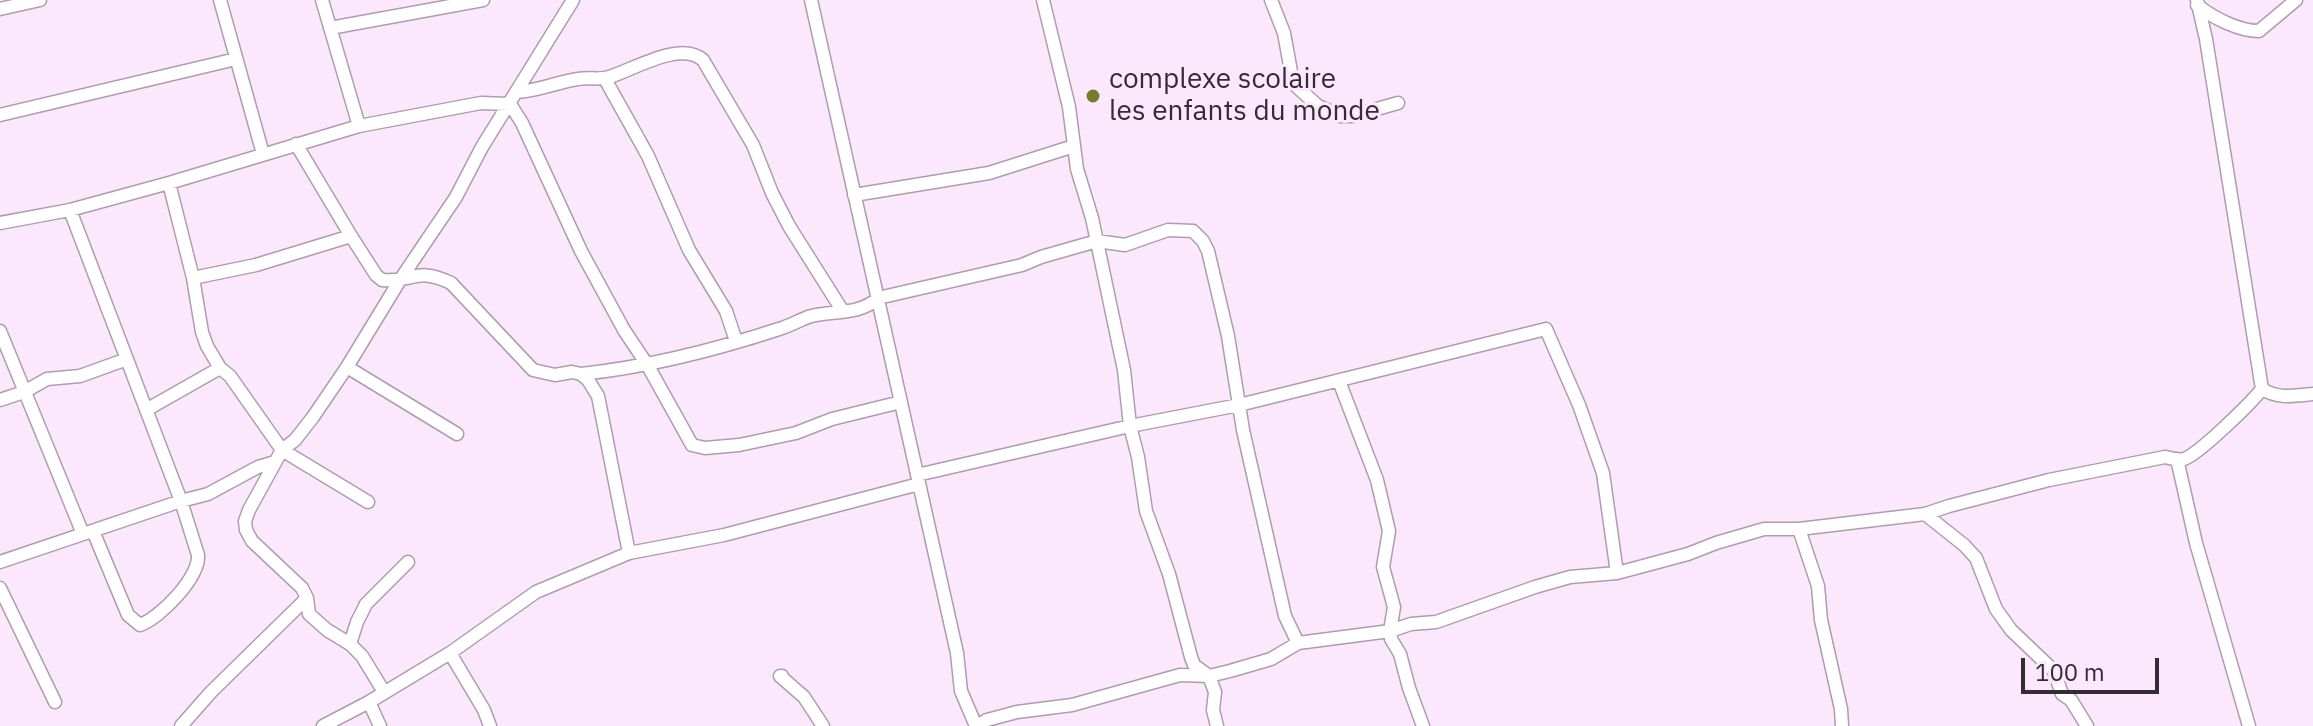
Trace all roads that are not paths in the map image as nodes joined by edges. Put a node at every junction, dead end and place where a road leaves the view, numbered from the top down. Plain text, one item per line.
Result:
1 (40, 0) edge
2 (220, 0) edge
3 (322, 0) edge
4 (483, 0) edge
5 (573, 0) edge
6 (825, 0) edge
7 (1043, 0) edge
8 (1271, 0) edge
9 (2296, 0) edge
10 (811, 2) edge
11 (2197, 2) edge
12 (0, 9) edge
13 (330, 28) junction
14 (236, 59) junction
15 (605, 79) junction
16 (517, 92) junction
17 (1398, 103) dead end
18 (510, 104) junction
19 (0, 115) edge
20 (359, 126) junction
21 (296, 144) junction
22 (1074, 146) junction
23 (263, 154) junction
24 (169, 183) junction
25 (854, 195) junction
26 (70, 210) junction
27 (1, 221) edge
28 (351, 236) junction
29 (1097, 241) junction
30 (193, 278) junction
31 (400, 280) junction
32 (878, 298) junction
33 (842, 310) junction
34 (0, 331) edge
35 (736, 341) junction
36 (127, 359) junction
37 (648, 366) junction
38 (347, 367) junction
39 (220, 368) junction
40 (581, 374) junction
41 (1339, 381) junction
42 (2262, 389) junction
43 (24, 392) junction
44 (2313, 394) edge
45 (0, 400) edge
46 (901, 402) junction
47 (1239, 405) junction
48 (146, 410) junction
49 (1130, 426) junction
50 (457, 434) dead end
51 (279, 456) junction
52 (2177, 459) junction
53 (918, 480) junction
54 (181, 501) junction
55 (368, 502) dead end
56 (1925, 514) junction
57 (1799, 529) junction
58 (88, 532) junction
59 (629, 553) junction
60 (0, 562) edge
61 (408, 562) dead end
62 (1617, 573) junction
63 (0, 588) edge
64 (307, 598) junction
65 (1390, 631) junction
66 (1298, 643) junction
67 (350, 644) junction
68 (450, 653) junction
69 (782, 676) dead end
70 (1209, 676) junction
71 (384, 692) junction
72 (55, 702) dead end
73 (369, 702) junction
74 (181, 726) edge
75 (323, 726) edge
76 (380, 726) edge
77 (490, 726) edge
78 (823, 726) edge
79 (976, 726) edge
80 (1217, 726) edge
81 (1423, 726) edge
82 (1842, 726) edge
83 (2087, 726) edge
84 (2249, 726) edge

1 - 12 street
2 - 14 street
3 - 13 street
4 - 13 street
5 - 16 street
6 - 10 street
7 - 22 street
8 - 17 street
9 - 11 street
10 - 25 street
11 - 42 street
13 - 20 street
14 - 19 street
14 - 23 street
15 - 16 street
15 - 33 street
15 - 35 street
16 - 18 street
18 - 20 street
18 - 31 street
18 - 37 street
20 - 21 street
21 - 23 street
21 - 28 street
22 - 25 street
22 - 29 street
23 - 24 street
24 - 26 street
24 - 30 street
25 - 32 street
26 - 27 street
26 - 36 street
28 - 30 street
28 - 31 street
29 - 32 street
29 - 47 street
29 - 49 street
30 - 39 street
31 - 38 street
31 - 40 street
32 - 33 street
32 - 46 street
33 - 35 street
34 - 43 street
35 - 37 street
36 - 43 street
36 - 48 street
37 - 40 street
37 - 46 street
38 - 50 street
38 - 51 street
39 - 48 street
39 - 51 street
40 - 59 street
41 - 47 street
41 - 62 street
41 - 65 street
42 - 44 street
42 - 52 street
43 - 45 street
43 - 58 street
46 - 53 street
47 - 49 street
47 - 66 street
48 - 54 street
49 - 53 street
49 - 70 street
51 - 54 street
51 - 55 street
51 - 64 street
52 - 56 street
52 - 84 street
53 - 59 street
53 - 79 street
54 - 58 street
54 - 58 street
56 - 57 street
56 - 83 street
57 - 62 street
57 - 82 street
58 - 60 street
59 - 68 street
61 - 67 street
62 - 65 street
63 - 72 street
64 - 67 street
64 - 74 street
65 - 66 street
65 - 81 street
66 - 70 street
67 - 71 street
68 - 71 street
68 - 77 street
69 - 78 street
70 - 79 street
70 - 80 street
71 - 73 street
73 - 75 street
73 - 76 street

